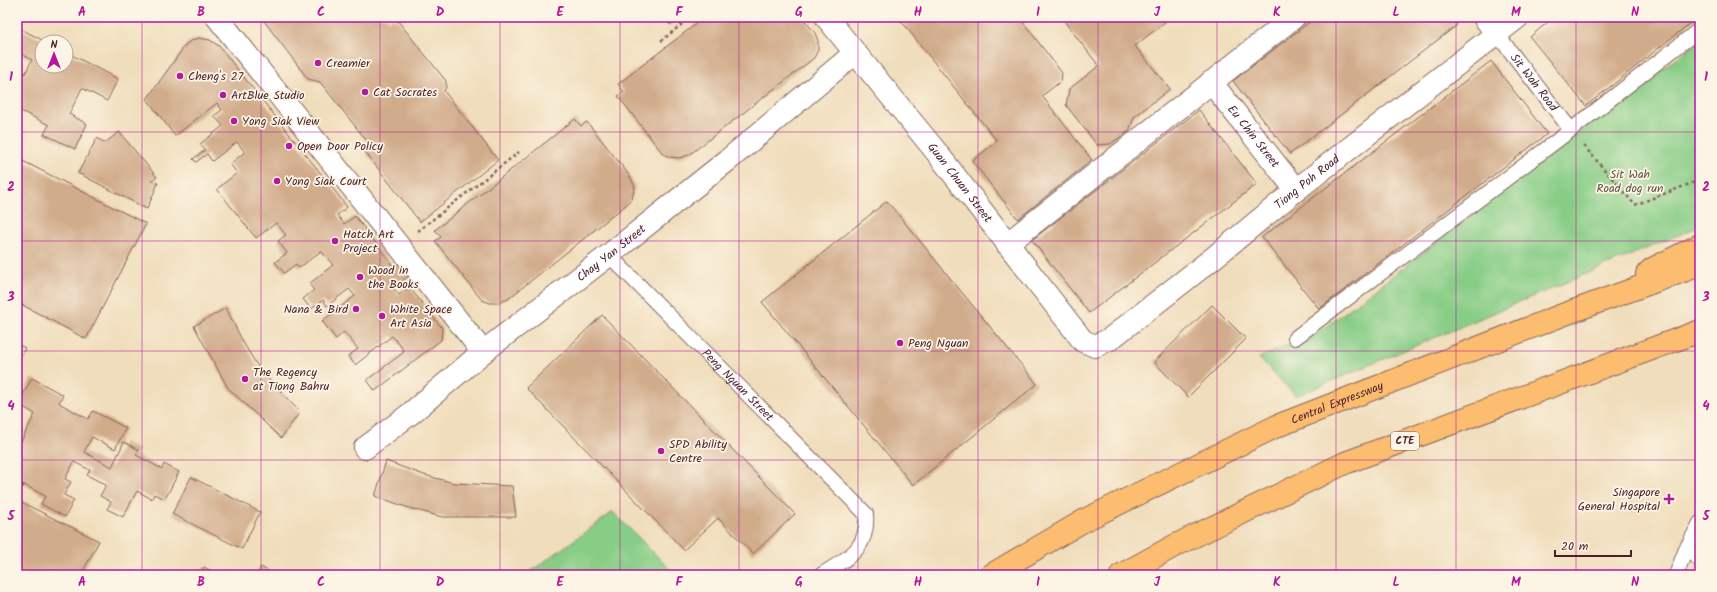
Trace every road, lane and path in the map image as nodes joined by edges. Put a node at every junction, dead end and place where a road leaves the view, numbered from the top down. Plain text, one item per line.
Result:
1 (74, 17) edge
2 (217, 17) edge
3 (691, 17) edge
4 (826, 17) edge
5 (1294, 17) edge
6 (1484, 17) edge
7 (1518, 17) edge
8 (73, 22) dead end
9 (1700, 29) edge
10 (1497, 34) junction
11 (661, 40) dead end
12 (854, 53) junction
13 (1211, 82) junction
14 (1571, 130) junction
15 (519, 152) dead end
16 (1700, 180) edge
17 (1296, 190) junction
18 (1007, 244) junction
19 (1700, 245) edge
20 (399, 246) junction
21 (609, 255) junction
22 (1700, 266) edge
23 (1628, 290) junction
24 (1700, 331) edge
25 (1295, 338) dead end
26 (1095, 346) joint
27 (483, 352) junction
28 (364, 448) dead end
29 (24, 485) dead end
30 (17, 491) edge
31 (1700, 523) edge
32 (1686, 549) junction
33 (1700, 560) edge
34 (821, 575) edge
35 (991, 575) edge
36 (1120, 575) edge
37 (1676, 575) edge

1 - 8 path
2 - 20 street
3 - 11 path
4 - 12 street, Guan Chuan Street
5 - 13 street
6 - 10 street
7 - 10 street, Tiong Poh Road
9 - 14 lane
10 - 14 lane, Sit Wah Road
10 - 17 street, Tiong Poh Road
12 - 18 street, Guan Chuan Street
12 - 21 street, Chay Yan Street
13 - 17 street, Eu Chin Street
13 - 18 street
14 - 16 path
14 - 25 lane
15 - 20 path
17 - 26 street, Tiong Poh Road
18 - 26 street, Guan Chuan Street
19 - 23 highway
20 - 27 street
21 - 27 street, Chay Yan Street
21 - 34 lane, Peng Nguan Street
22 - 23 highway, Central Expressway
23 - 35 highway, Central Expressway
24 - 36 highway, CTE
27 - 28 street, Chay Yan Street
29 - 30 path
31 - 32 lane
32 - 33 lane
32 - 37 lane

